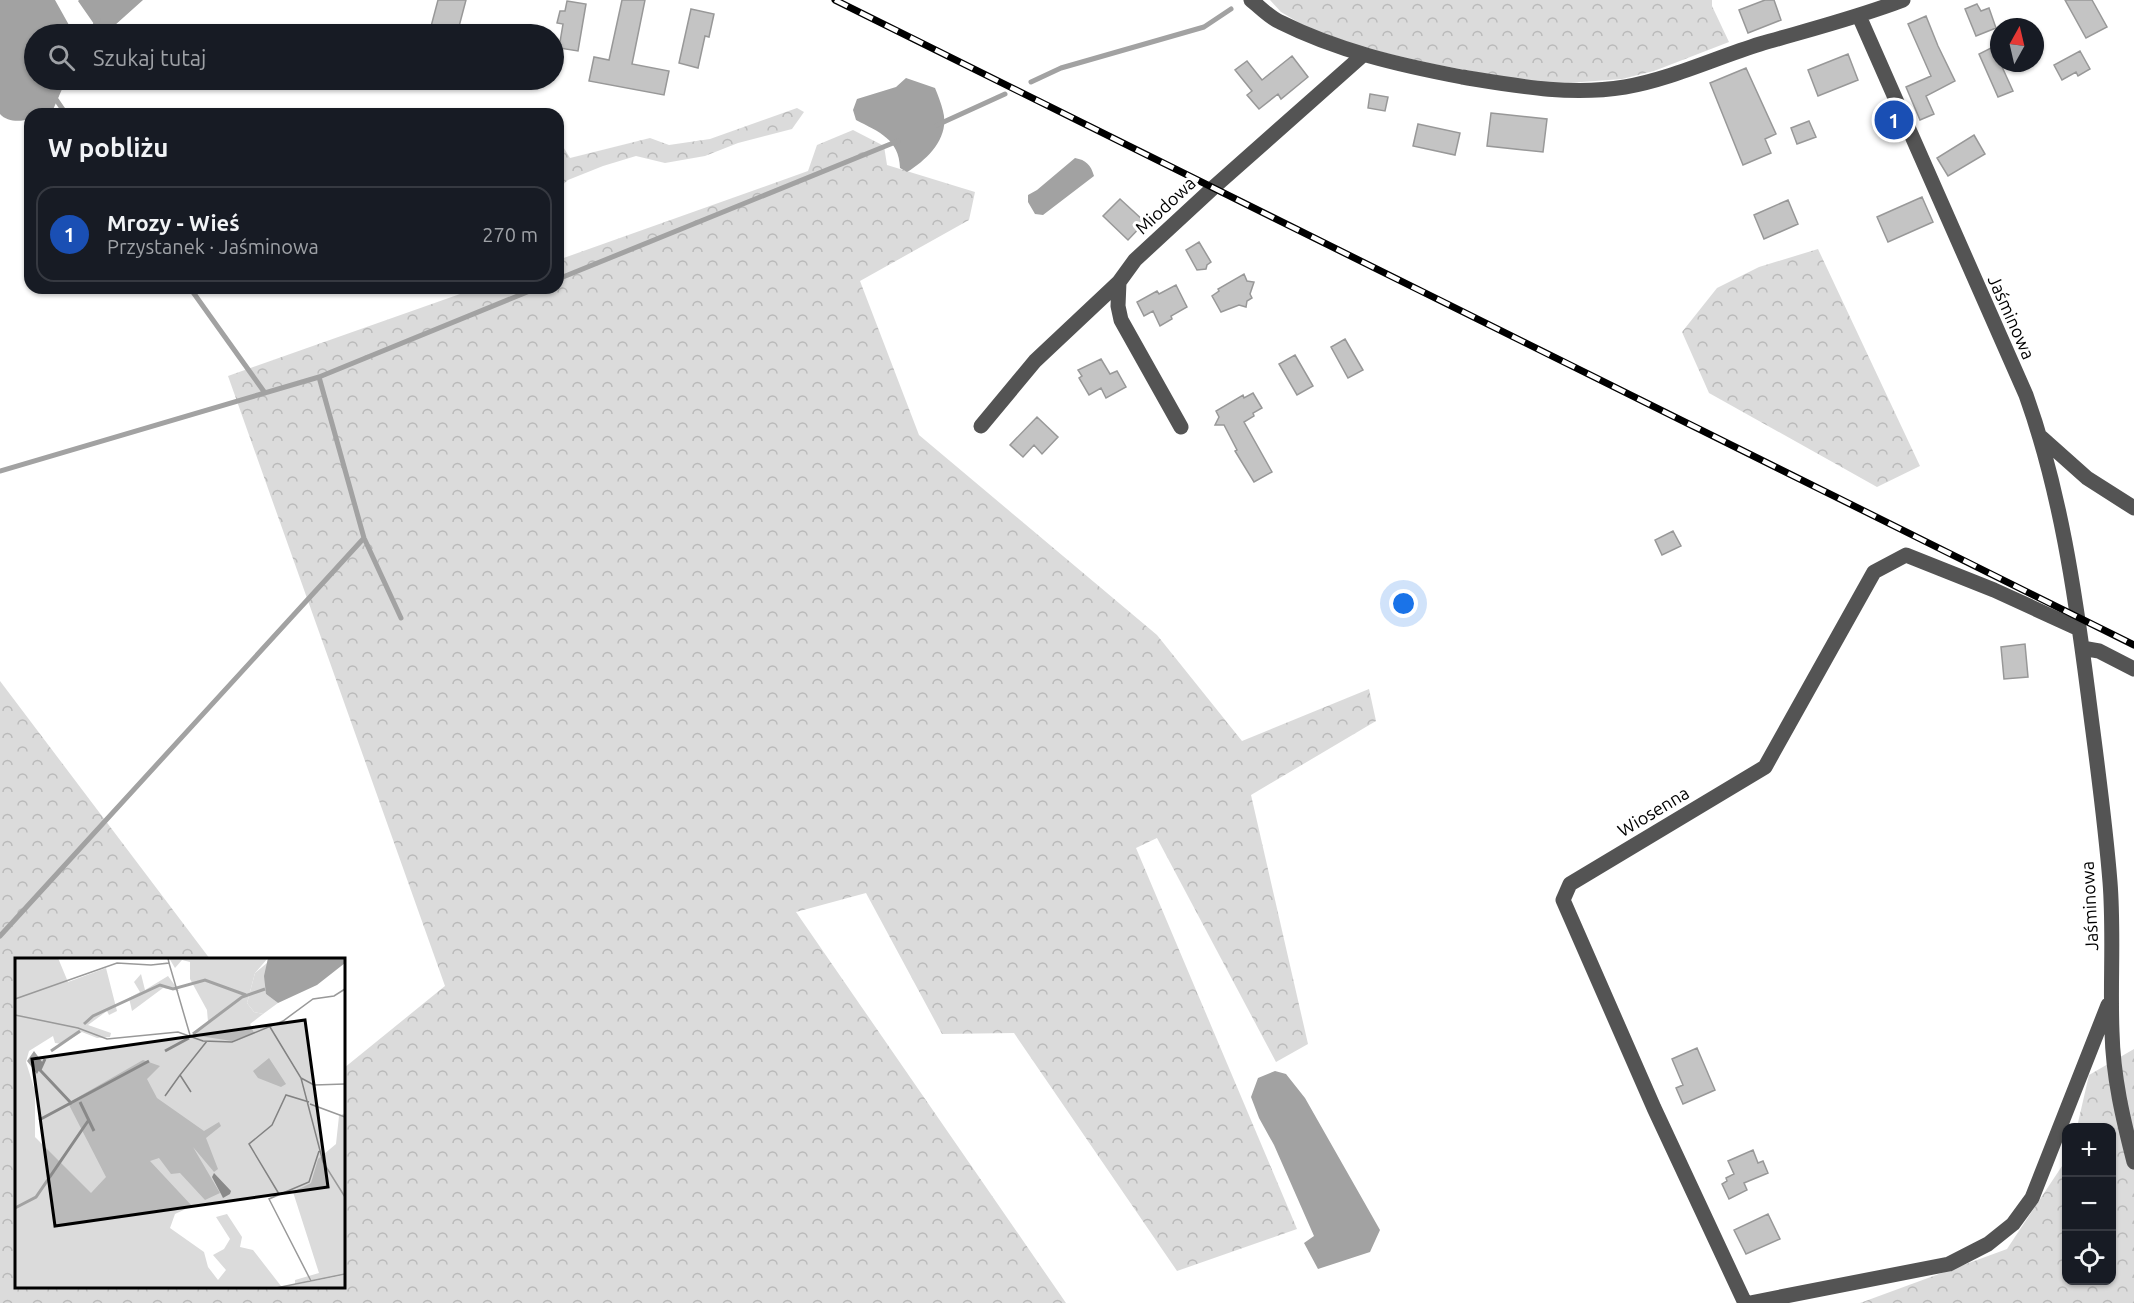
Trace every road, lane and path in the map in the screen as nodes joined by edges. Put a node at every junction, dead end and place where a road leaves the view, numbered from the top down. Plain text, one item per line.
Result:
1 (1251, 0) edge
2 (1903, 0) edge
3 (1859, 16) junction
4 (1363, 55) junction
5 (1119, 282) junction
6 (981, 426) dead end
7 (1181, 427) dead end
8 (2041, 437) junction
9 (2134, 508) edge
10 (2079, 629) junction
11 (2082, 648) junction
12 (2134, 669) edge
13 (2112, 995) junction
14 (2134, 1162) edge
15 (1745, 1303) edge
16 (1750, 1303) edge

1 - 4 street
2 - 3 street
3 - 4 street
3 - 8 street, Jaśminowa
4 - 5 street, Miodowa
5 - 6 street, Miodowa
5 - 7 street
8 - 9 street
8 - 10 street, Jaśminowa
10 - 11 street, Jaśminowa
10 - 15 street, Wiosenna
11 - 12 street
11 - 13 street, Jaśminowa
13 - 14 street, Jaśminowa
13 - 16 street

